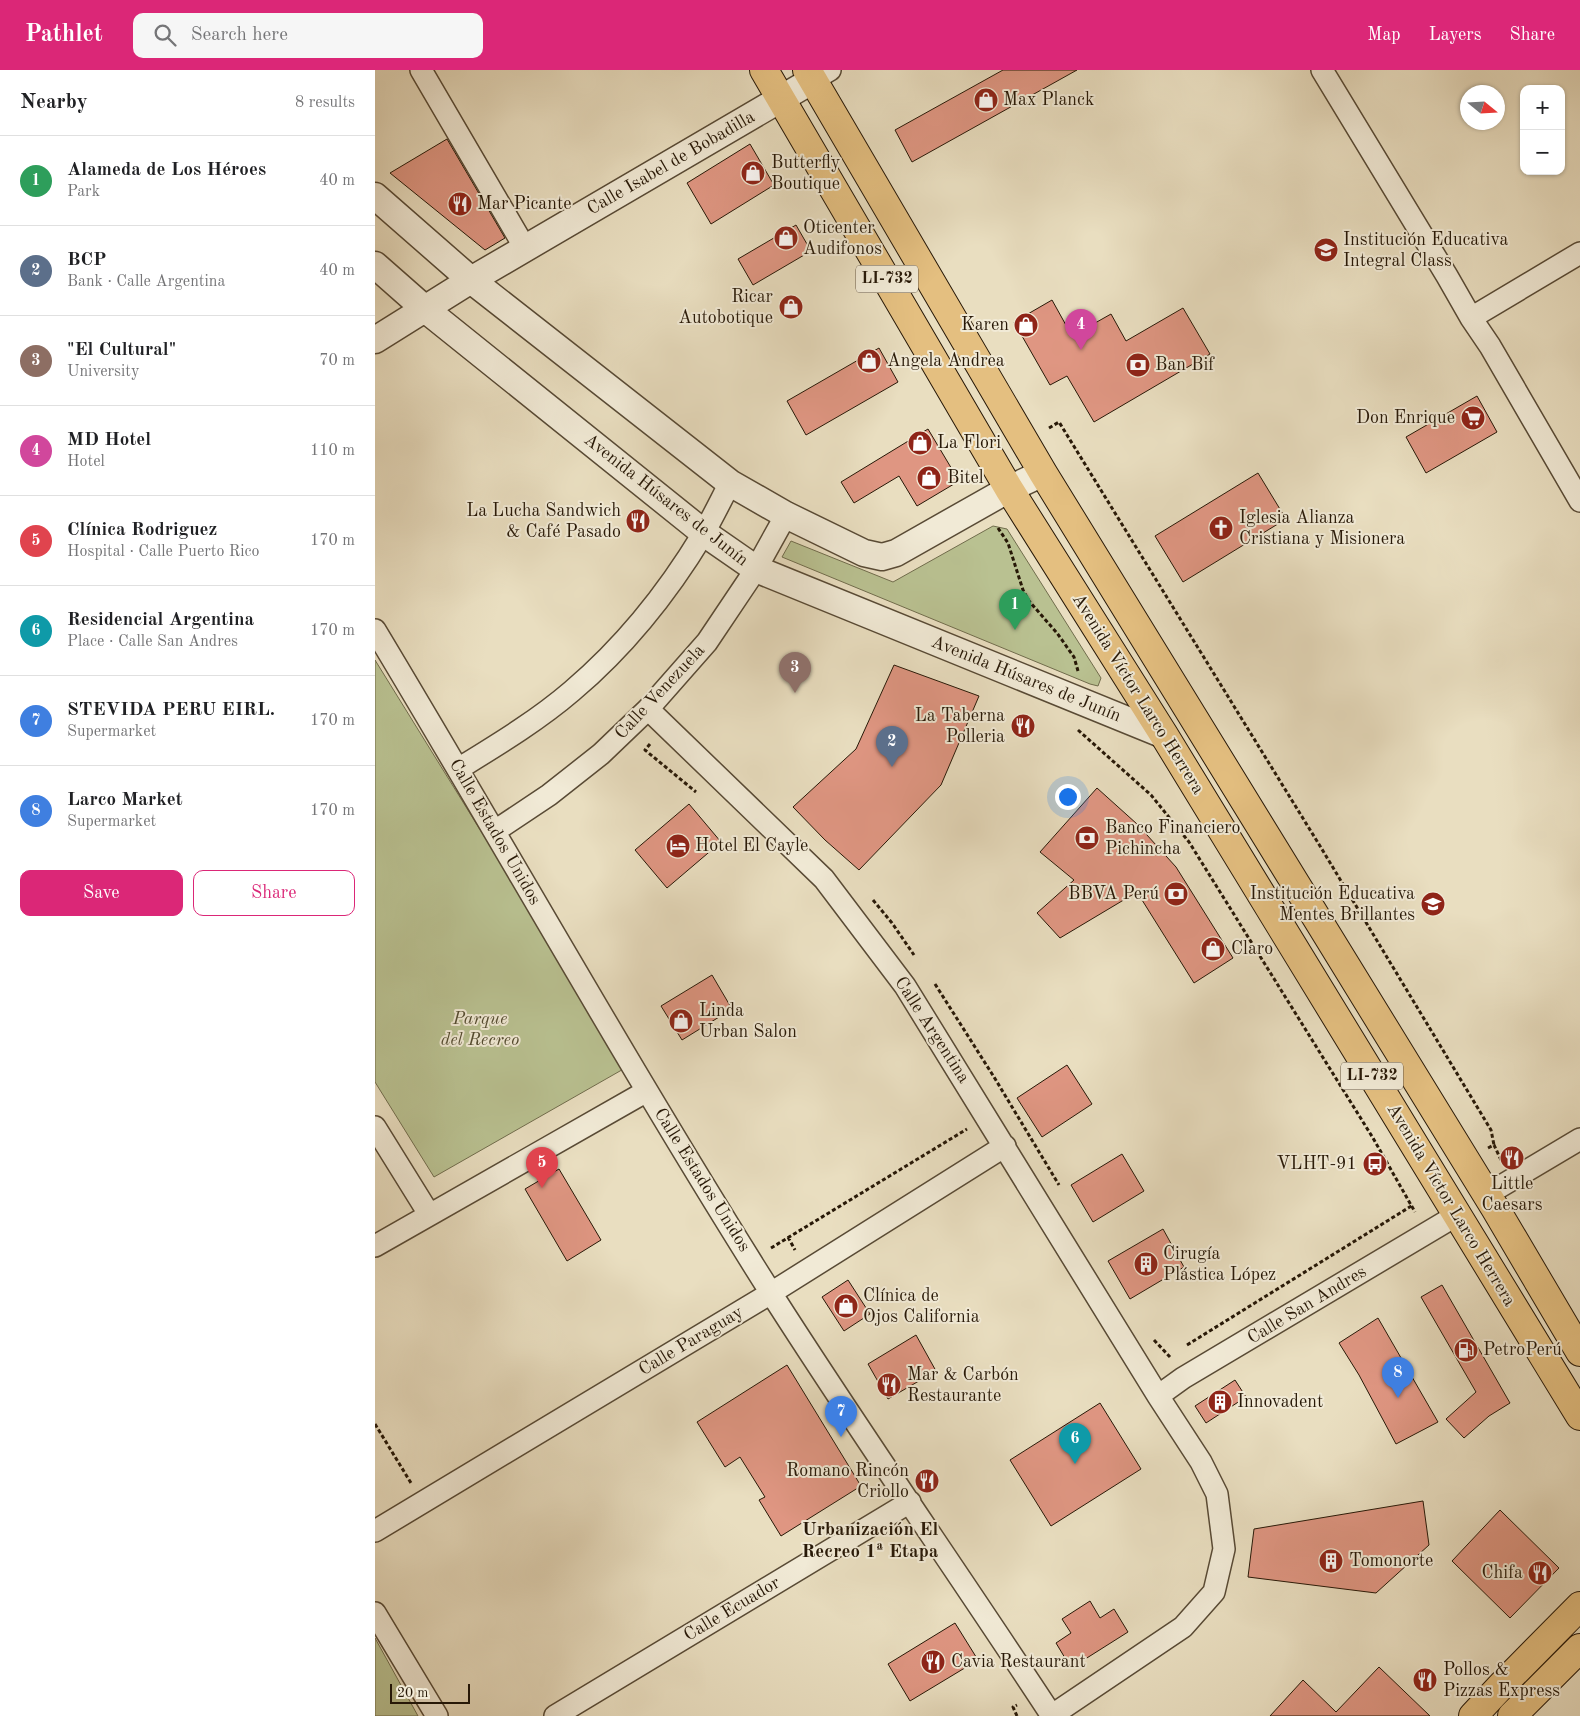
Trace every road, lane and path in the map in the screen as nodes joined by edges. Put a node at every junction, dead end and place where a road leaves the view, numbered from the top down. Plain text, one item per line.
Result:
1 (421, 70) edge
2 (764, 70) edge
3 (1322, 70) edge
4 (816, 73) edge
5 (781, 98) junction
6 (375, 196) edge
7 (525, 248) junction
8 (1580, 253) edge
9 (375, 265) edge
10 (471, 280) junction
11 (425, 309) junction
12 (1471, 318) junction
13 (375, 340) edge
14 (1025, 441) junction
15 (1043, 473) junction
16 (730, 483) junction
17 (1009, 489) junction
18 (1580, 501) edge
19 (983, 503) junction
20 (786, 515) junction
21 (704, 533) junction
22 (756, 569) junction
23 (375, 630) edge
24 (1079, 700) junction
25 (649, 709) junction
26 (1164, 735) junction
27 (458, 769) junction
28 (495, 831) junction
29 (647, 1091) junction
30 (982, 1109) junction
31 (375, 1127) edge
32 (1580, 1139) edge
33 (1494, 1144) dead end
34 (1005, 1146) junction
35 (1435, 1179) junction
36 (1486, 1195) junction
37 (1412, 1206) junction
38 (429, 1214) junction
39 (1457, 1215) junction
40 (375, 1246) edge
41 (752, 1261) junction
42 (771, 1293) junction
43 (1185, 1346) dead end
44 (1177, 1351) dead end
45 (1580, 1352) edge
46 (1169, 1356) dead end
47 (1158, 1396) junction
48 (1580, 1416) edge
49 (375, 1424) edge
50 (423, 1502) junction
51 (910, 1502) junction
52 (375, 1530) edge
53 (1580, 1606) edge
54 (375, 1613) edge
55 (1580, 1648) edge
56 (1037, 1693) junction
57 (437, 1716) edge
58 (555, 1716) edge
59 (1017, 1716) edge
60 (1051, 1716) edge
61 (1473, 1716) edge
62 (1512, 1716) edge

1 - 7 street
2 - 5 main road, Avenida Víctor Larco Herrera / LI-732
3 - 12 street
4 - 5 street, Calle Isabel de Bobadilla
4 - 14 main road, Avenida Víctor Larco Herrera / LI-732
5 - 7 street, Calle Isabel de Bobadilla
5 - 17 main road, Avenida Víctor Larco Herrera / LI-732
6 - 10 street
7 - 10 street, Calle Isabel de Bobadilla
8 - 12 street
9 - 11 street, Avenida Húsares de Junín
10 - 11 street, Calle Isabel de Bobadilla
10 - 16 street
11 - 13 street, Calle Isabel de Bobadilla
11 - 21 street, Avenida Húsares de Junín
12 - 18 street
14 - 15 main road, Avenida Víctor Larco Herrera / LI-732
14 - 33 path
15 - 17 street
15 - 36 main road, Avenida Víctor Larco Herrera / LI-732
16 - 20 street
16 - 21 street
17 - 19 street
17 - 26 main road, Avenida Víctor Larco Herrera / LI-732
19 - 20 street
19 - 24 path
20 - 22 street, Calle Venezuela
21 - 22 street, Avenida Húsares de Junín
21 - 27 street
22 - 24 street, Avenida Húsares de Junín
22 - 25 street, Calle Venezuela
23 - 27 street, Calle Estados Unidos
24 - 26 street, Avenida Húsares de Junín
24 - 37 path
25 - 28 street, Calle Venezuela
25 - 30 street, Calle Argentina
26 - 35 main road, Avenida Víctor Larco Herrera / LI-732
27 - 28 street, Calle Estados Unidos
28 - 29 street, Calle Estados Unidos
29 - 38 street
29 - 41 street, Calle Estados Unidos
30 - 34 street, Calle Argentina
30 - 41 path
31 - 38 street
32 - 36 street
34 - 42 street, Calle Paraguay
34 - 47 street, Calle Argentina
35 - 37 path
35 - 39 main road, Avenida Víctor Larco Herrera / LI-732
36 - 45 main road, Avenida Víctor Larco Herrera / LI-732
37 - 43 path
38 - 40 street
39 - 47 street, Calle San Andres
39 - 48 main road, Avenida Víctor Larco Herrera / LI-732
41 - 42 street, Calle Estados Unidos
42 - 50 street, Calle Paraguay
42 - 51 street, Calle Estados Unidos
44 - 46 path
47 - 60 street, Calle Argentina
49 - 50 path
50 - 52 street, Calle Paraguay
51 - 56 street, Calle Estados Unidos
51 - 58 street, Calle Ecuador
53 - 61 main road
54 - 57 street
55 - 62 main road
56 - 59 path
56 - 60 street, Calle Estados Unidos

